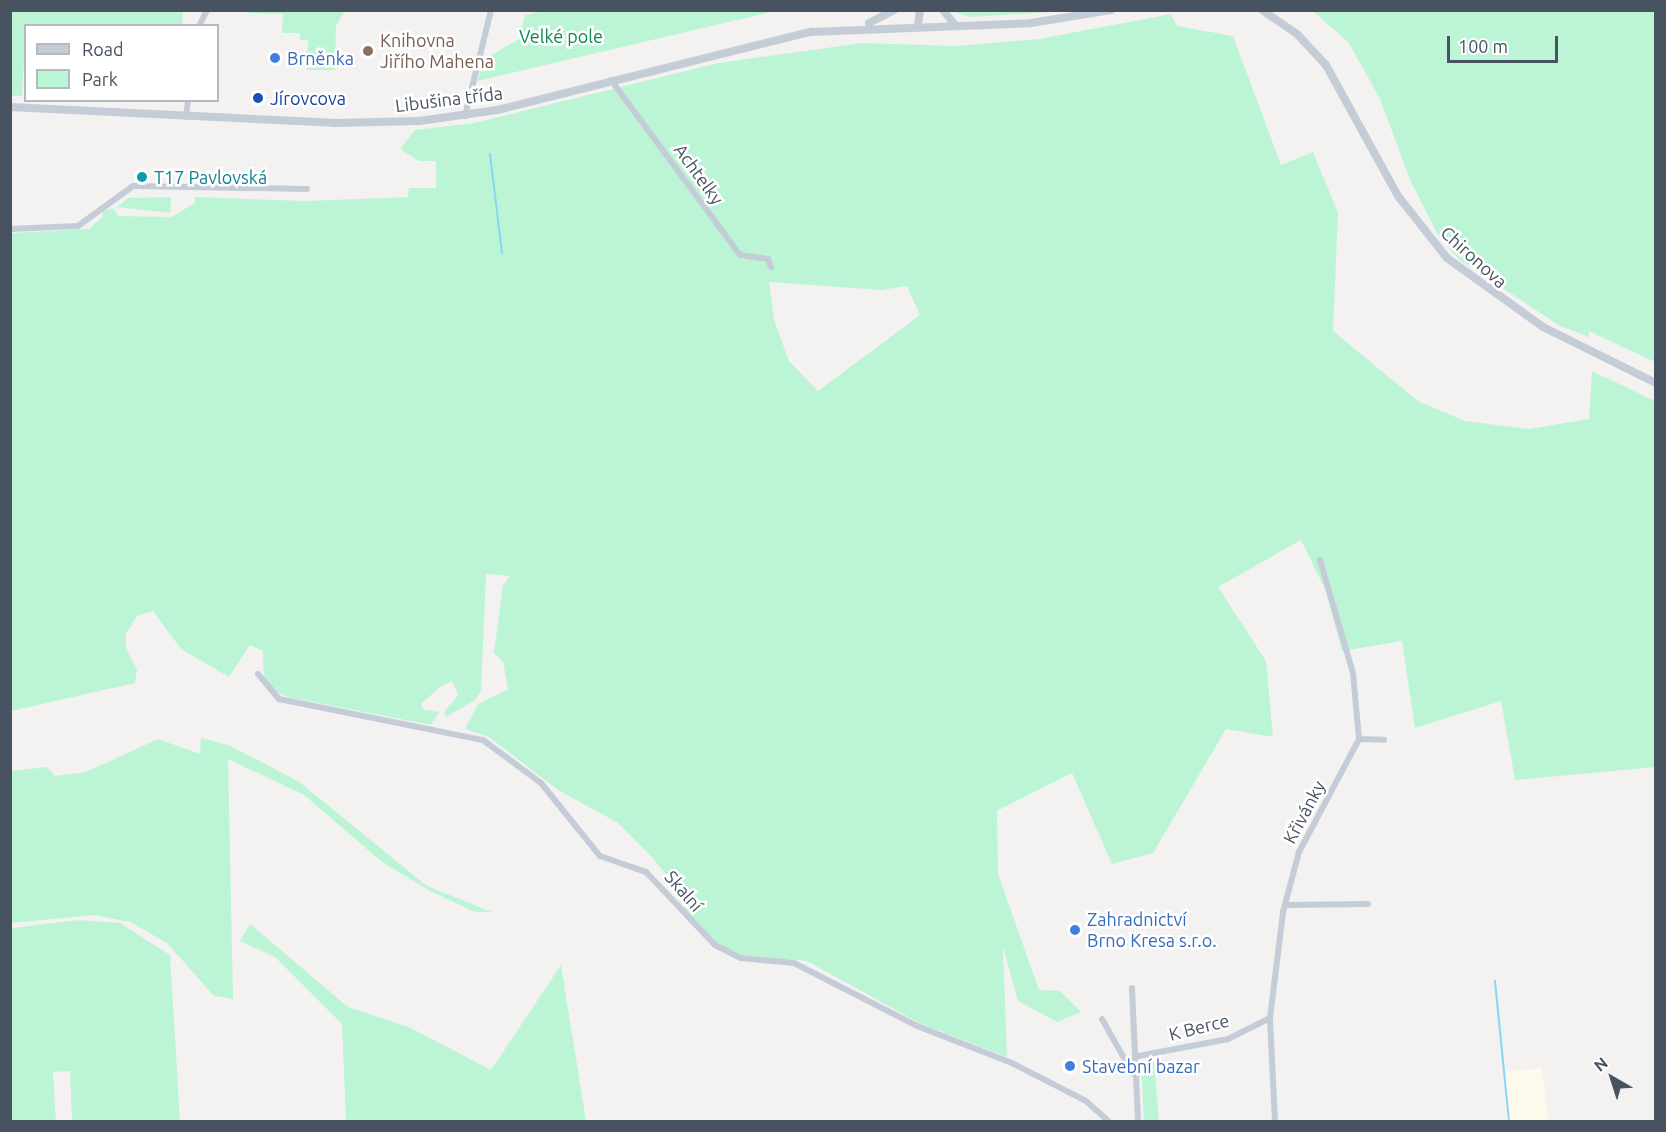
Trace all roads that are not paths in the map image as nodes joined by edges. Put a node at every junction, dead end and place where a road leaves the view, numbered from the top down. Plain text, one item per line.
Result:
1 (207, 10) edge
2 (491, 10) edge
3 (894, 10) edge
4 (920, 10) edge
5 (943, 10) edge
6 (1111, 10) edge
7 (1262, 10) edge
8 (200, 24) edge
9 (918, 24) junction
10 (955, 24) junction
11 (859, 27) junction
12 (610, 80) junction
13 (188, 102) edge
14 (10, 107) edge
15 (465, 116) junction
16 (186, 117) junction
17 (307, 189) dead end
18 (10, 229) edge
19 (771, 267) dead end
20 (1656, 383) edge
21 (1320, 560) dead end
22 (258, 674) dead end
23 (1359, 739) junction
24 (1384, 741) dead end
25 (1368, 904) dead end
26 (1285, 905) junction
27 (1132, 988) dead end
28 (1270, 1018) junction
29 (1102, 1019) dead end
30 (1133, 1057) junction
31 (1134, 1077) junction
32 (1109, 1122) edge
33 (1138, 1122) edge
34 (1275, 1122) edge

1 - 8 street
2 - 15 street
3 - 11 street
4 - 9 street
5 - 10 street
6 - 10 street
7 - 20 street, Chironova
9 - 10 street
9 - 11 street, Libušina třída
11 - 12 street, Libušina třída
12 - 15 street, Libušina třída
12 - 19 street, Achtelky
13 - 16 street
14 - 16 street, Libušina třída
15 - 16 street, Libušina třída
17 - 18 street
21 - 23 street
22 - 32 street, Skalní
23 - 24 street
23 - 26 street, Křivánky
25 - 26 street
26 - 28 street, Křivánky
27 - 30 street
28 - 30 street, K Berce
28 - 34 street, Křivánky
29 - 31 street
30 - 31 street
31 - 33 street

